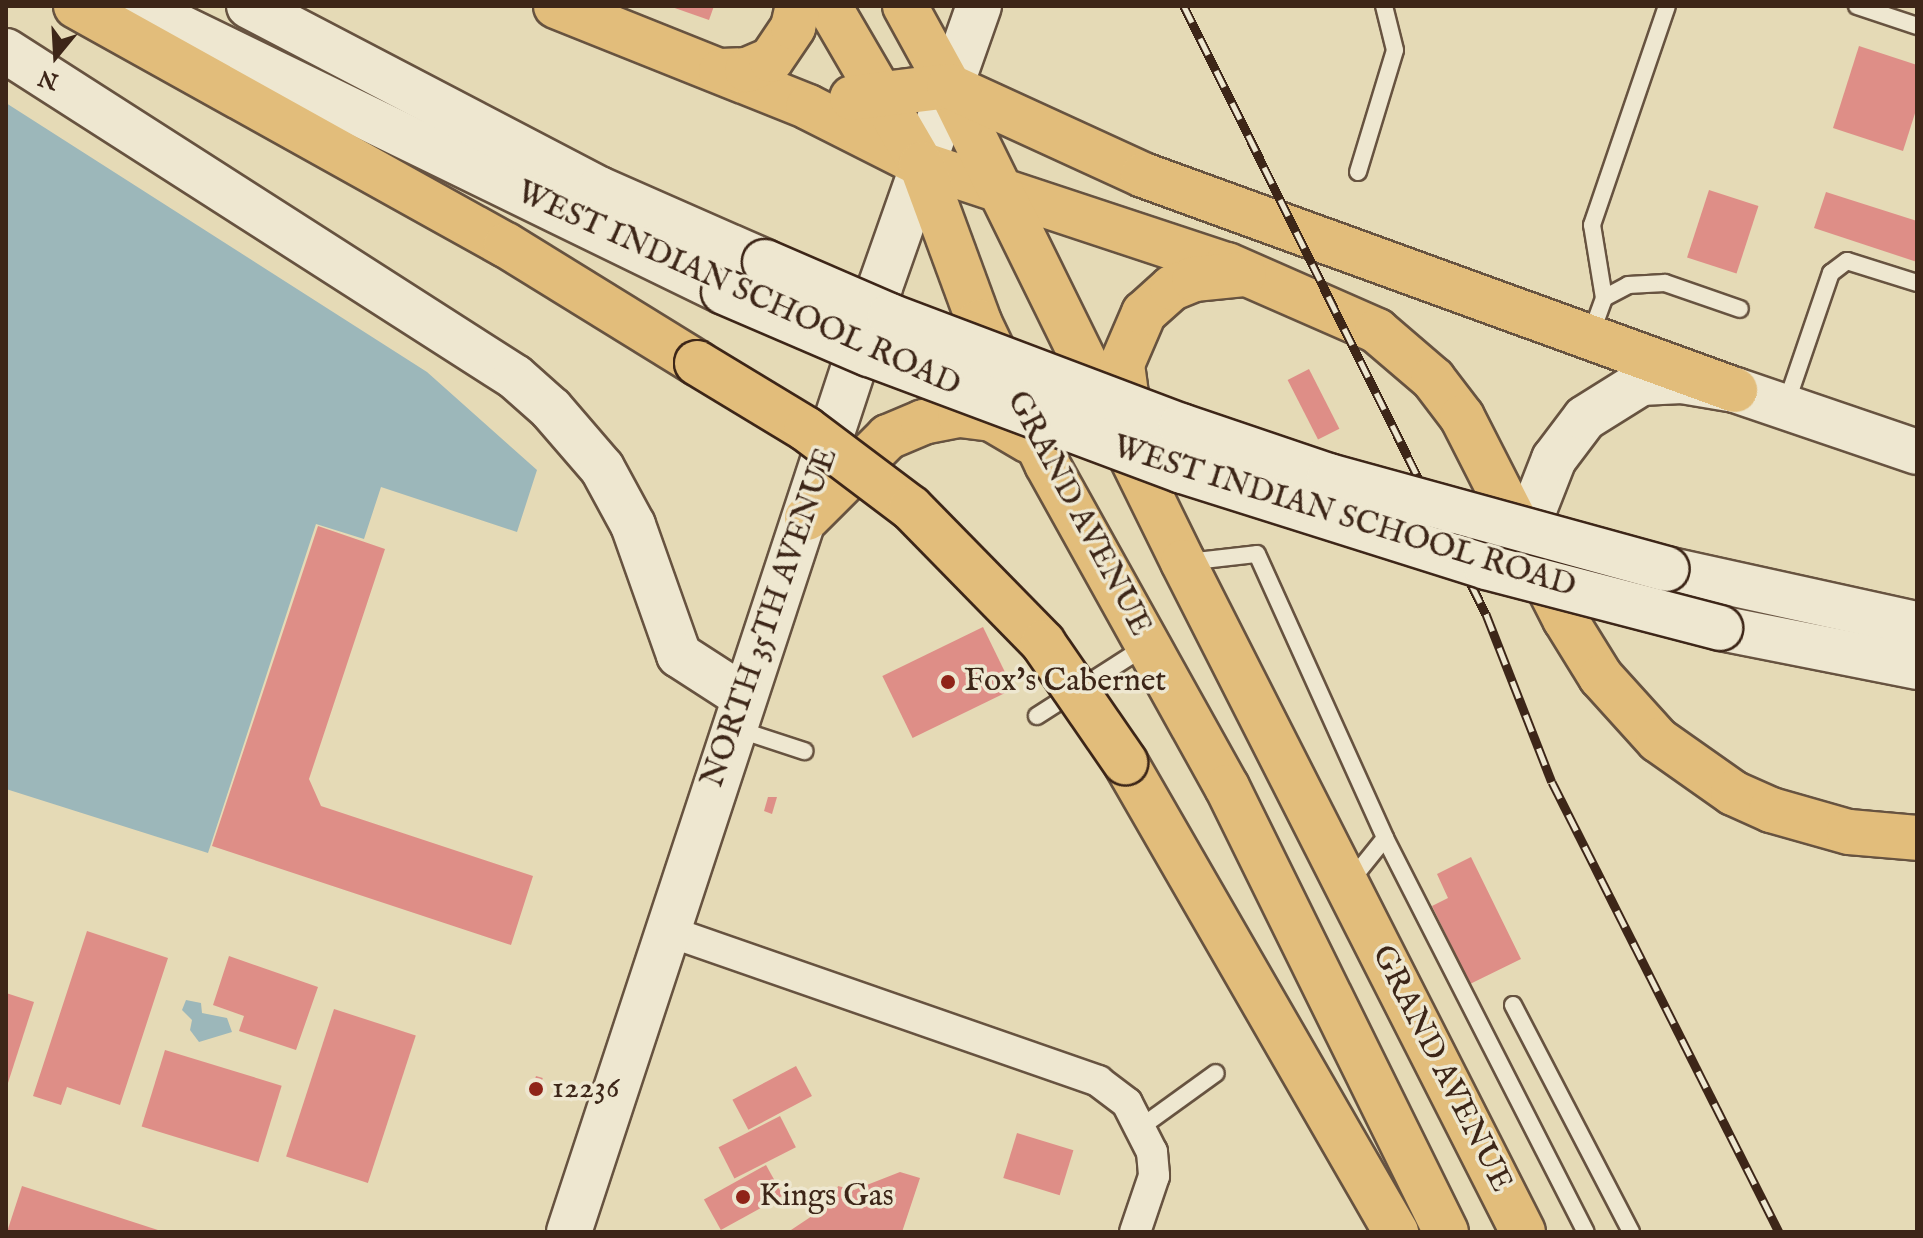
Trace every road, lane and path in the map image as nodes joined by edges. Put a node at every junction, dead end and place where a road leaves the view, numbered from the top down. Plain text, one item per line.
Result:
1 (76, 6) edge
2 (137, 6) edge
3 (249, 6) edge
4 (556, 6) edge
5 (798, 6) edge
6 (829, 6) edge
7 (905, 6) edge
8 (979, 6) edge
9 (1384, 6) edge
10 (1667, 6) edge
11 (1857, 6) edge
12 (1917, 26) edge
13 (6, 51) edge
14 (721, 71) junction
15 (949, 86) junction
16 (877, 93) junction
17 (808, 107) junction
18 (921, 164) junction
19 (1358, 172) dead end
20 (997, 186) junction
21 (1251, 274) junction
22 (1917, 283) edge
23 (1604, 298) junction
24 (1740, 309) dead end
25 (1589, 340) junction
26 (1735, 390) junction
27 (1785, 407) junction
28 (1917, 452) edge
29 (1047, 464) junction
30 (1142, 480) junction
31 (807, 518) junction
32 (1183, 562) junction
33 (1538, 568) junction
34 (1917, 624) edge
35 (1148, 645) junction
36 (1917, 667) edge
37 (738, 712) junction
38 (1037, 716) dead end
39 (804, 751) dead end
40 (1385, 838) junction
41 (1917, 838) edge
42 (1341, 872) junction
43 (1274, 889) junction
44 (665, 930) junction
45 (1513, 1005) dead end
46 (1216, 1073) dead end
47 (1141, 1127) junction
48 (569, 1232) edge
49 (1135, 1232) edge
50 (1396, 1232) edge
51 (1446, 1232) edge
52 (1523, 1232) edge
53 (1586, 1232) edge
54 (1631, 1232) edge

1 - 50 highway, bridge
2 - 36 main road, WEST INDIAN SCHOOL ROAD, bridge
3 - 34 main road, WEST INDIAN SCHOOL ROAD, bridge
4 - 14 highway
5 - 14 highway
6 - 16 highway, GRAND AVENUE
7 - 15 highway, GRAND AVENUE
8 - 15 main road, NORTH 35TH AVENUE
9 - 19 lane
10 - 23 lane
11 - 12 lane
13 - 37 main road
14 - 17 highway
15 - 16 highway
15 - 18 main road, NORTH 35TH AVENUE
15 - 20 highway, GRAND AVENUE
15 - 25 highway
16 - 17 highway
16 - 18 highway, GRAND AVENUE
17 - 18 highway
18 - 20 highway
18 - 29 highway, GRAND AVENUE
18 - 31 main road, NORTH 35TH AVENUE
20 - 21 highway
20 - 30 highway, GRAND AVENUE
21 - 30 highway
21 - 33 highway
22 - 27 lane
23 - 24 lane
23 - 25 lane
25 - 26 highway
26 - 27 main road
26 - 33 main road
27 - 28 main road
29 - 31 highway
29 - 35 highway, GRAND AVENUE
30 - 32 highway, GRAND AVENUE
31 - 37 main road, NORTH 35TH AVENUE
32 - 40 lane
32 - 42 highway, GRAND AVENUE
33 - 41 highway
35 - 38 lane
35 - 43 highway, GRAND AVENUE
37 - 39 lane
37 - 44 main road, NORTH 35TH AVENUE
40 - 42 lane
40 - 53 lane
42 - 43 highway
42 - 52 highway, GRAND AVENUE
43 - 51 highway, GRAND AVENUE
44 - 47 street
44 - 48 main road, NORTH 35TH AVENUE
45 - 54 lane
46 - 47 lane
47 - 49 street

